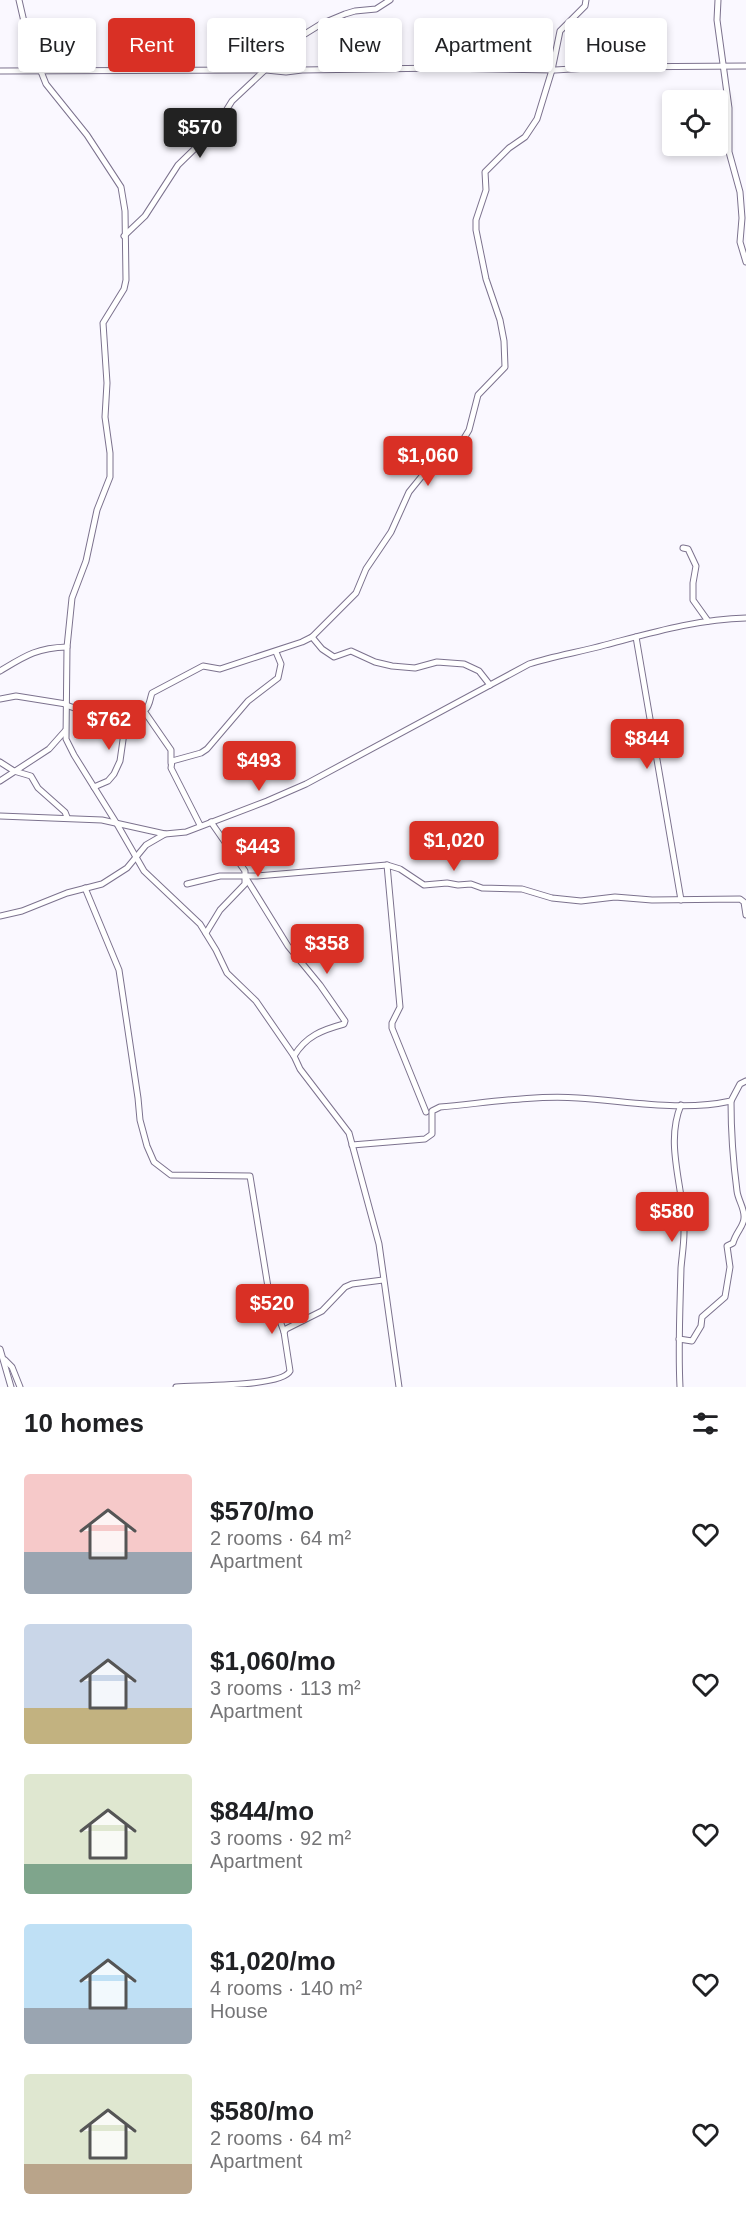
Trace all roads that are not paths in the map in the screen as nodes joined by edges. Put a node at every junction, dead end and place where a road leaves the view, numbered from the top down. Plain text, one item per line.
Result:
1 (19, 0) edge
2 (390, 0) edge
3 (586, 0) edge
4 (718, 0) edge
5 (23, 18) edge
6 (306, 33) edge
7 (553, 65) edge
8 (722, 66) junction
9 (746, 66) edge
10 (414, 68) edge
11 (96, 70) edge
12 (207, 70) edge
13 (306, 70) edge
14 (553, 70) edge
15 (0, 71) edge
16 (18, 71) edge
17 (42, 72) edge
18 (264, 72) edge
19 (551, 72) edge
20 (124, 236) junction
21 (746, 262) edge
22 (683, 548) dead end
23 (746, 618) edge
24 (708, 621) junction
25 (312, 637) junction
26 (636, 637) junction
27 (67, 647) junction
28 (276, 652) junction
29 (0, 671) edge
30 (490, 685) junction
31 (0, 699) edge
32 (66, 704) junction
33 (144, 711) junction
34 (112, 714) junction
35 (65, 731) junction
36 (0, 762) edge
37 (171, 765) junction
38 (14, 771) junction
39 (0, 781) edge
40 (94, 788) junction
41 (0, 816) edge
42 (67, 817) junction
43 (211, 822) junction
44 (117, 824) junction
45 (200, 825) junction
46 (165, 834) junction
47 (135, 858) junction
48 (387, 865) junction
49 (246, 877) junction
50 (187, 884) dead end
51 (85, 888) junction
52 (681, 900) junction
53 (746, 915) edge
54 (0, 916) edge
55 (206, 933) junction
56 (294, 1056) junction
57 (746, 1081) edge
58 (731, 1101) junction
59 (681, 1105) junction
60 (426, 1112) dead end
61 (352, 1145) junction
62 (383, 1280) junction
63 (284, 1332) junction
64 (679, 1339) junction
65 (0, 1349) edge
66 (3, 1359) junction
67 (7, 1373) junction
68 (0, 1375) edge
69 (11, 1387) edge
70 (20, 1387) edge
71 (176, 1387) edge
72 (399, 1387) edge
73 (680, 1387) edge

1 - 5 street
2 - 6 street
3 - 7 street
4 - 8 street
8 - 9 street
8 - 14 street
8 - 21 street
10 - 13 street
11 - 12 street
15 - 16 street
17 - 20 street
18 - 20 street
19 - 25 street
20 - 27 street
22 - 24 street
23 - 24 street
24 - 26 street
25 - 28 street
25 - 30 street
26 - 30 street
26 - 52 street
27 - 29 street
27 - 32 street
28 - 33 street
28 - 37 street
30 - 43 street
31 - 32 street
32 - 34 street
32 - 35 street
33 - 34 street
33 - 37 street
34 - 40 street
35 - 38 street
35 - 40 street
36 - 38 street
37 - 45 street
38 - 39 street
38 - 42 street
40 - 44 street
41 - 42 street
42 - 44 street
43 - 45 street
43 - 49 street
44 - 46 street
44 - 47 street
45 - 46 street
46 - 47 street
47 - 51 street
47 - 55 street
48 - 49 street
48 - 52 street
48 - 60 street
49 - 50 street
49 - 55 street
49 - 56 street
51 - 54 street
51 - 63 street
52 - 53 street
55 - 56 street
56 - 61 street
57 - 58 street
58 - 59 street
58 - 64 street
59 - 61 street
59 - 64 street
61 - 62 street
62 - 63 street
62 - 72 street
63 - 71 street
64 - 73 street
65 - 66 street
66 - 67 street
66 - 70 street
67 - 68 street
67 - 69 street

